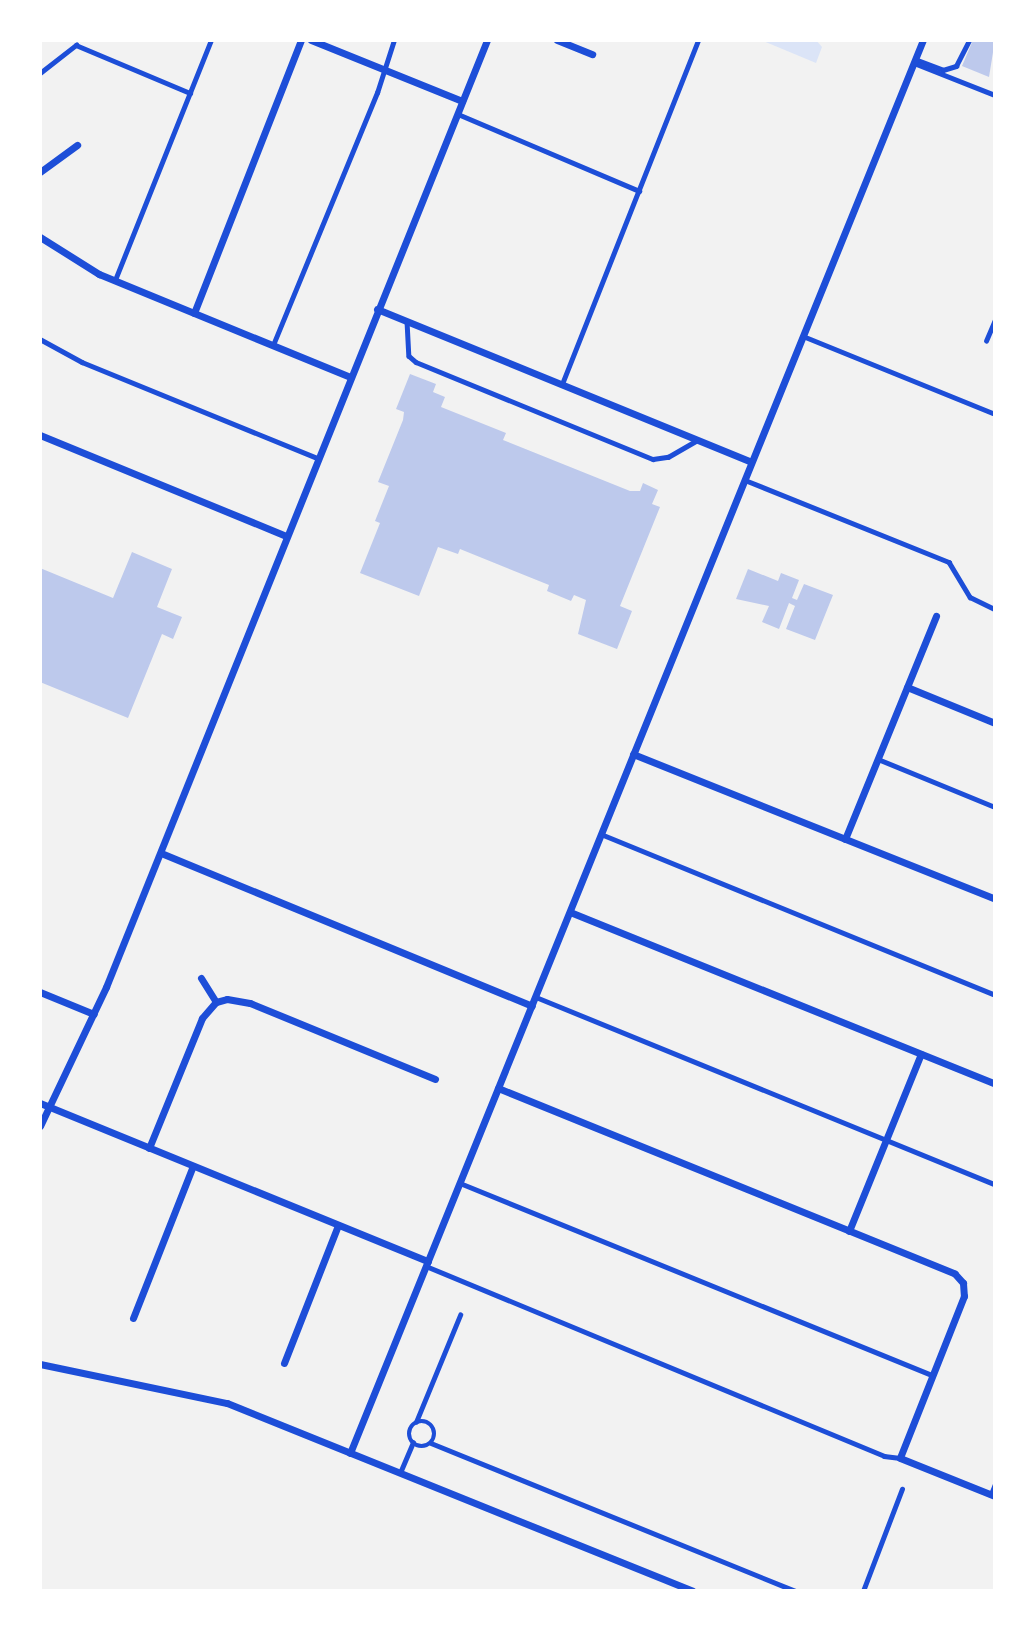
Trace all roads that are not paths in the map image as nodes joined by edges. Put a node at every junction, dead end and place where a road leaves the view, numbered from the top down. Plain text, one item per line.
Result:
1 (211, 40) edge
2 (301, 40) edge
3 (311, 40) edge
4 (394, 40) edge
5 (487, 40) edge
6 (557, 40) edge
7 (698, 40) edge
8 (923, 40) edge
9 (969, 40) edge
10 (592, 54) dead end
11 (915, 61) junction
12 (382, 68) junction
13 (40, 73) edge
14 (190, 93) junction
15 (995, 95) edge
16 (462, 101) junction
17 (458, 114) junction
18 (77, 145) dead end
19 (40, 172) edge
20 (639, 191) junction
21 (40, 237) edge
22 (115, 280) junction
23 (377, 309) junction
24 (194, 313) junction
25 (995, 320) edge
26 (407, 321) junction
27 (803, 336) junction
28 (40, 339) edge
29 (986, 341) dead end
30 (272, 345) junction
31 (350, 377) junction
32 (561, 385) junction
33 (995, 414) edge
34 (40, 435) edge
35 (698, 440) junction
36 (317, 458) junction
37 (751, 462) junction
38 (744, 480) junction
39 (286, 536) junction
40 (995, 609) edge
41 (936, 616) dead end
42 (907, 687) junction
43 (995, 723) edge
44 (633, 754) junction
45 (878, 759) junction
46 (995, 807) edge
47 (601, 834) junction
48 (845, 839) junction
49 (161, 853) junction
50 (995, 899) edge
51 (570, 912) junction
52 (201, 978) dead end
53 (40, 992) edge
54 (995, 995) edge
55 (536, 997) junction
56 (216, 1002) junction
57 (532, 1006) junction
58 (94, 1014) junction
59 (921, 1054) junction
60 (435, 1079) dead end
61 (995, 1084) edge
62 (498, 1088) junction
63 (44, 1105) edge
64 (40, 1126) edge
65 (887, 1139) junction
66 (149, 1148) junction
67 (193, 1166) junction
68 (460, 1183) junction
69 (995, 1184) edge
70 (338, 1225) junction
71 (849, 1231) junction
72 (427, 1264) junction
73 (460, 1315) dead end
74 (133, 1318) dead end
75 (284, 1363) dead end
76 (40, 1364) edge
77 (933, 1375) junction
78 (416, 1422) junction
79 (413, 1443) junction
80 (431, 1443) junction
81 (350, 1453) junction
82 (900, 1458) junction
83 (400, 1473) junction
84 (995, 1484) edge
85 (902, 1489) dead end
86 (993, 1495) edge
87 (693, 1591) edge
88 (796, 1591) edge
89 (863, 1591) edge

1 - 14 lane
2 - 24 street
3 - 12 street
4 - 12 lane
5 - 16 street
6 - 10 street
7 - 20 lane
8 - 11 street
9 - 11 lane
11 - 15 lane
11 - 27 street
12 - 16 street
12 - 30 lane
13 - 14 lane
14 - 22 lane
16 - 17 street
17 - 20 lane
17 - 23 street
18 - 19 street
20 - 32 lane
21 - 22 street
22 - 24 street
23 - 26 street
23 - 31 street
24 - 30 street
25 - 29 lane
26 - 32 street
26 - 35 lane
27 - 33 lane
27 - 37 street
28 - 36 lane
30 - 31 street
31 - 36 street
32 - 35 street
34 - 39 street
35 - 37 street
36 - 39 street
37 - 38 street
38 - 40 lane
38 - 44 street
39 - 49 street
41 - 42 street
42 - 43 street
42 - 45 street
44 - 47 street
44 - 48 street
45 - 46 lane
45 - 48 street
47 - 51 street
47 - 54 lane
48 - 50 street
49 - 57 street
49 - 58 street
51 - 55 street
51 - 59 street
52 - 56 street
53 - 58 street
55 - 57 street
55 - 65 lane
56 - 60 street
56 - 66 street
57 - 62 street
58 - 63 street
59 - 61 street
59 - 65 street
62 - 68 street
62 - 71 street
63 - 64 street
63 - 66 street
65 - 69 lane
65 - 71 street
66 - 67 street
67 - 70 street
67 - 74 street
68 - 72 street
68 - 77 lane
70 - 72 street
70 - 75 street
71 - 77 street
72 - 81 street
72 - 82 lane
73 - 78 lane
76 - 81 street
77 - 82 street
78 - 79 lane
78 - 80 lane
79 - 80 lane
79 - 83 lane
80 - 88 lane
81 - 83 street
82 - 86 street
83 - 87 street
84 - 86 lane
85 - 89 lane

